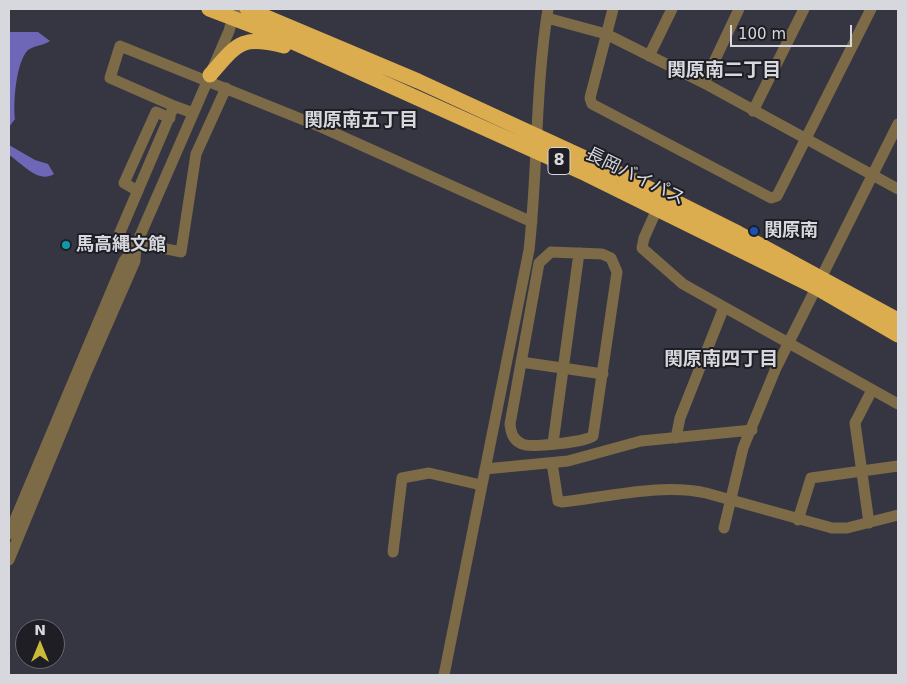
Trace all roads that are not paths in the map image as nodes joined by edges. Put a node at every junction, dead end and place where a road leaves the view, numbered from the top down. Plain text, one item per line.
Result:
1 (209, 9) edge
2 (247, 9) edge
3 (613, 9) edge
4 (672, 9) edge
5 (739, 9) edge
6 (804, 9) edge
7 (871, 9) edge
8 (547, 13) edge
9 (234, 14) edge
10 (606, 34) junction
11 (649, 56) junction
12 (334, 60) junction
13 (209, 78) junction
14 (704, 83) junction
15 (226, 88) junction
16 (174, 106) junction
17 (753, 111) junction
18 (193, 113) junction
19 (898, 124) edge
20 (806, 139) junction
21 (537, 144) junction
22 (872, 176) junction
23 (898, 189) edge
24 (657, 209) junction
25 (532, 222) junction
26 (136, 245) junction
27 (579, 253) junction
28 (819, 283) junction
29 (724, 307) junction
30 (898, 320) edge
31 (898, 335) edge
32 (788, 344) junction
33 (521, 362) junction
34 (564, 368) junction
35 (603, 374) junction
36 (872, 390) junction
37 (898, 404) edge
38 (752, 430) junction
39 (676, 438) junction
40 (553, 443) junction
41 (552, 463) junction
42 (898, 466) edge
43 (485, 469) junction
44 (861, 471) junction
45 (481, 485) junction
46 (732, 501) junction
47 (898, 515) edge
48 (798, 520) junction
49 (870, 523) junction
50 (724, 528) dead end
51 (9, 534) edge
52 (393, 552) dead end
53 (9, 560) edge
54 (444, 675) edge

1 - 9 highway, 長岡バイパス / 8
2 - 21 highway, 長岡バイパス / 8
3 - 10 street
4 - 11 street
5 - 14 street
6 - 17 street
7 - 20 street
8 - 10 street
8 - 21 street
9 - 12 highway, 長岡バイパス / 8
9 - 13 street
10 - 11 street
10 - 20 street
11 - 14 street
12 - 13 highway
12 - 21 highway, 長岡バイパス / 8
13 - 15 street
13 - 16 street
13 - 18 street
14 - 17 street
15 - 25 street
15 - 26 street
16 - 18 street
16 - 26 street
17 - 20 street
18 - 26 street
19 - 22 street
20 - 22 street
21 - 24 highway, 長岡バイパス / 8
21 - 25 street
21 - 28 highway, 長岡バイパス / 8
22 - 23 street
22 - 28 street
24 - 28 highway, 長岡バイパス / 8
24 - 29 street
25 - 43 street
26 - 51 street
26 - 53 street
27 - 33 street
27 - 34 street
27 - 35 street
28 - 30 highway, 長岡バイパス / 8
28 - 31 highway, 長岡バイパス / 8
28 - 32 street
29 - 32 street
29 - 39 street
32 - 36 street
32 - 38 street
33 - 34 street
33 - 40 street
34 - 35 street
34 - 40 street
35 - 40 street
36 - 37 street
36 - 44 street
38 - 39 street
38 - 46 street
39 - 41 street
41 - 43 street
41 - 46 street
42 - 44 street
43 - 45 street
44 - 48 street
44 - 49 street
45 - 52 street
45 - 54 street
46 - 48 street
46 - 50 street
47 - 49 street
48 - 49 street

